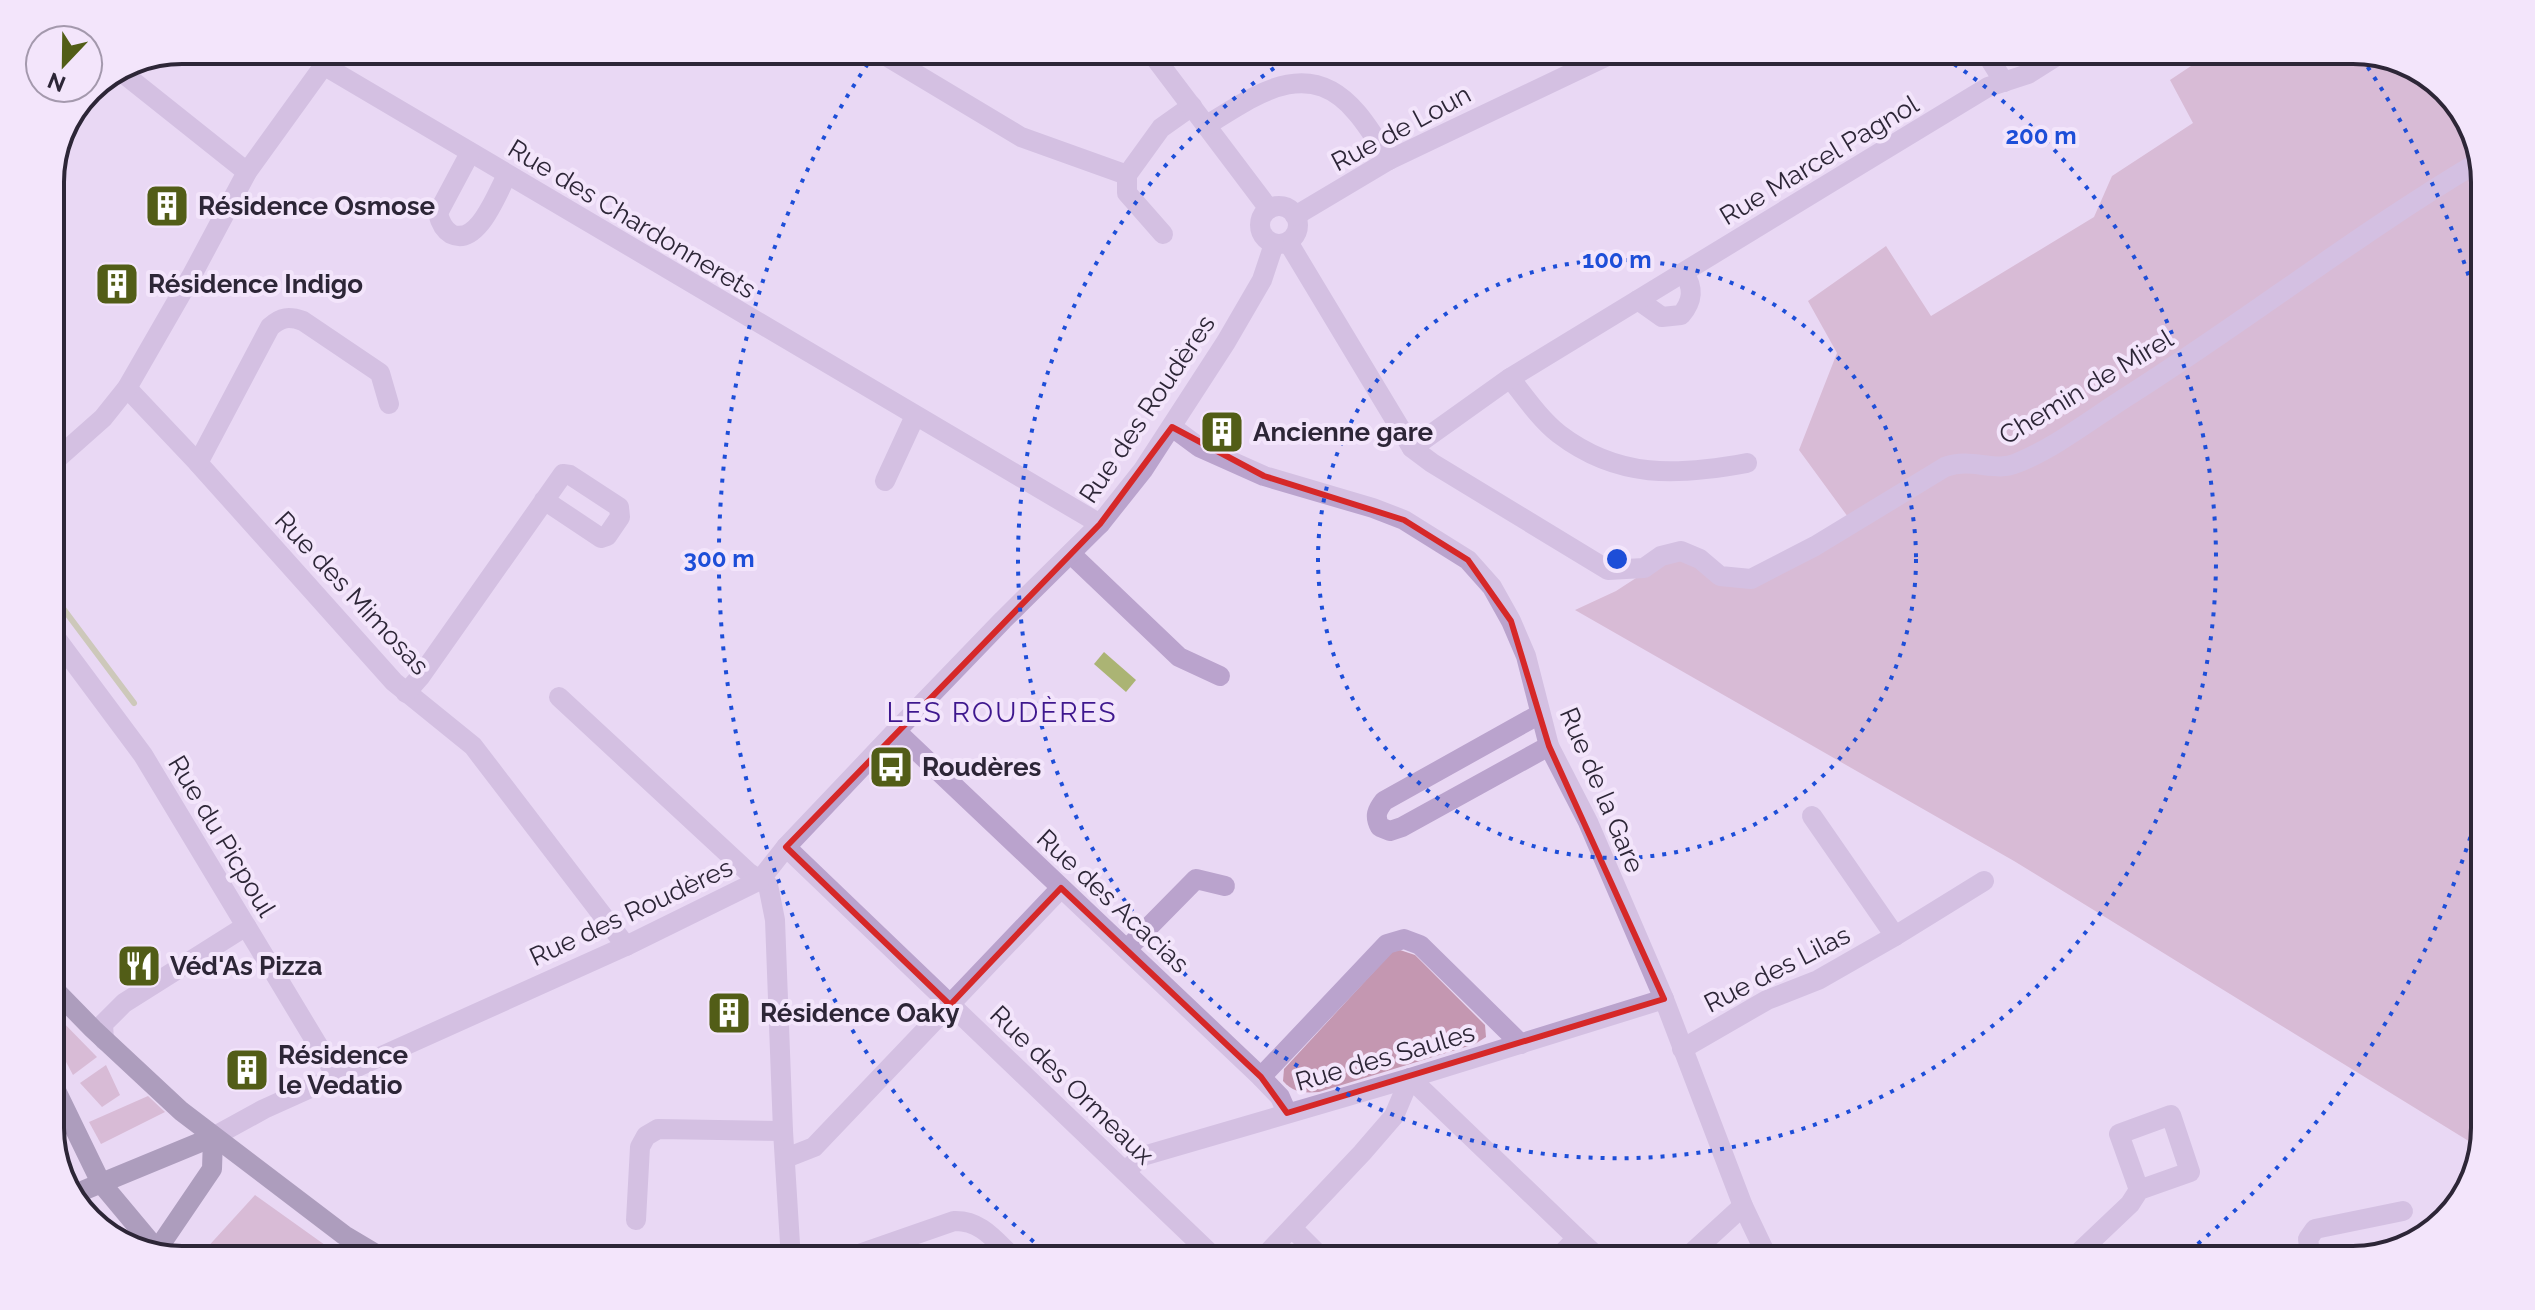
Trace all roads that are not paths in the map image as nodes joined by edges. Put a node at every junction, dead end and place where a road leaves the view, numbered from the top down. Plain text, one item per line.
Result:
1 (325, 64) edge
2 (338, 64) edge
3 (899, 64) edge
4 (1160, 64) edge
5 (1591, 64) edge
6 (1993, 64) edge
7 (2044, 64) edge
8 (128, 77) edge
9 (2004, 82) junction
10 (1192, 106) junction
11 (1207, 125) junction
12 (470, 153) junction
13 (1389, 160) junction
14 (2470, 167) edge
15 (247, 172) junction
16 (507, 175) junction
17 (1127, 175) junction
18 (1269, 209) junction
19 (1295, 216) junction
20 (1163, 234) dead end
21 (1281, 243) junction
22 (1684, 273) junction
23 (1638, 300) junction
24 (1510, 378) junction
25 (127, 388) junction
26 (389, 404) dead end
27 (915, 416) junction
28 (1172, 427) junction
29 (1412, 448) junction
30 (64, 453) edge
31 (198, 463) junction
32 (1747, 463) dead end
33 (885, 481) dead end
34 (544, 500) dead end
35 (1100, 524) junction
36 (1071, 554) junction
37 (64, 649) edge
38 (1220, 676) dead end
39 (406, 693) junction
40 (559, 697) dead end
41 (1540, 714) junction
42 (896, 731) junction
43 (1549, 746) junction
44 (1812, 816) dead end
45 (786, 847) junction
46 (760, 880) junction
47 (1984, 881) dead end
48 (1225, 886) dead end
49 (1061, 888) junction
50 (246, 926) junction
51 (1895, 936) junction
52 (626, 946) junction
53 (1127, 949) junction
54 (64, 999) edge
55 (1664, 999) junction
56 (950, 1005) junction
57 (104, 1040) junction
58 (1521, 1044) junction
59 (1682, 1049) junction
60 (337, 1077) junction
61 (1261, 1077) junction
62 (1410, 1078) junction
63 (64, 1107) edge
64 (1287, 1113) junction
65 (783, 1131) junction
66 (213, 1137) junction
67 (786, 1158) junction
68 (1125, 1171) junction
69 (101, 1183) junction
70 (2139, 1190) dead end
71 (83, 1191) edge
72 (1743, 1206) junction
73 (2403, 1211) dead end
74 (636, 1220) dead end
75 (1292, 1228) junction
76 (1577, 1238) junction
77 (150, 1241) edge
78 (161, 1244) edge
79 (362, 1246) edge
80 (790, 1246) edge
81 (882, 1246) edge
82 (1001, 1246) edge
83 (1203, 1246) edge
84 (1275, 1246) edge
85 (1310, 1246) edge
86 (1569, 1246) edge
87 (1586, 1246) edge
88 (1699, 1246) edge
89 (1762, 1246) edge
90 (2086, 1246) edge
91 (2309, 1246) edge

1 - 15 street
2 - 12 street, Rue des Chardonnerets
3 - 17 street
4 - 10 street
5 - 13 street, Rue de Loun
6 - 9 street
7 - 9 street, Rue Marcel Pagnol
8 - 15 street
9 - 22 street, Rue Marcel Pagnol
10 - 11 street
10 - 17 street
11 - 13 street
11 - 18 street
12 - 16 street, Rue des Chardonnerets
12 - 16 street
13 - 19 street, Rue de Loun
14 - 29 street, Chemin de Mirel
15 - 25 street
16 - 27 street, Rue des Chardonnerets
17 - 20 street
18 - 19 street
18 - 21 street
19 - 21 street
21 - 28 street, Rue des Roudères
21 - 29 street
22 - 23 street, Rue Marcel Pagnol
22 - 23 street
23 - 24 street, Rue Marcel Pagnol
24 - 29 street, Rue Marcel Pagnol
24 - 32 street
25 - 30 street
25 - 31 street, Rue des Mimosas
26 - 31 street
27 - 33 street
27 - 35 street, Rue des Chardonnerets
28 - 35 street, Rue des Roudères
28 - 41 street, Rue de la Gare
31 - 39 street, Rue des Mimosas
34 - 39 street
35 - 36 street, Rue des Roudères
36 - 38 street
36 - 42 street, Rue des Roudères
37 - 50 street, Rue du Picpoul
39 - 52 street, Rue des Mimosas
40 - 46 street
41 - 43 street, Rue de la Gare
41 - 43 street
42 - 45 street, Rue des Roudères
42 - 49 street, Rue des Acacias
43 - 55 street, Rue de la Gare
44 - 51 street, Rue des Lilas
45 - 46 street, Rue des Roudères
45 - 56 street, Rue des Ormeaux
46 - 52 street, Rue des Roudères
46 - 65 street
47 - 51 street, Rue des Lilas
48 - 53 street
49 - 53 street, Rue des Acacias
49 - 56 street
50 - 57 street
50 - 60 street, Rue du Picpoul
51 - 59 street, Rue des Lilas
52 - 60 street, Rue des Roudères
53 - 61 street, Rue des Acacias
54 - 57 main road
55 - 58 street, Rue des Saules
55 - 59 street, Rue de la Gare
56 - 67 street
56 - 68 street, Rue des Ormeaux
57 - 66 main road
58 - 61 street
58 - 62 street, Rue des Saules
59 - 72 street, Rue de la Gare
60 - 66 street, Rue des Roudères
61 - 64 street, Rue des Acacias
62 - 64 street, Rue des Saules
62 - 75 street
62 - 76 street
63 - 69 main road
64 - 68 street, Rue des Saules
65 - 67 street
65 - 74 street
66 - 69 main road
66 - 78 main road
66 - 79 main road
67 - 80 street
68 - 83 street, Rue des Ormeaux
69 - 71 main road
69 - 77 main road
70 - 90 street
72 - 88 street
72 - 89 street, Rue de la Gare
73 - 91 street
75 - 84 street
75 - 85 street
76 - 86 street
76 - 87 street
81 - 82 street

